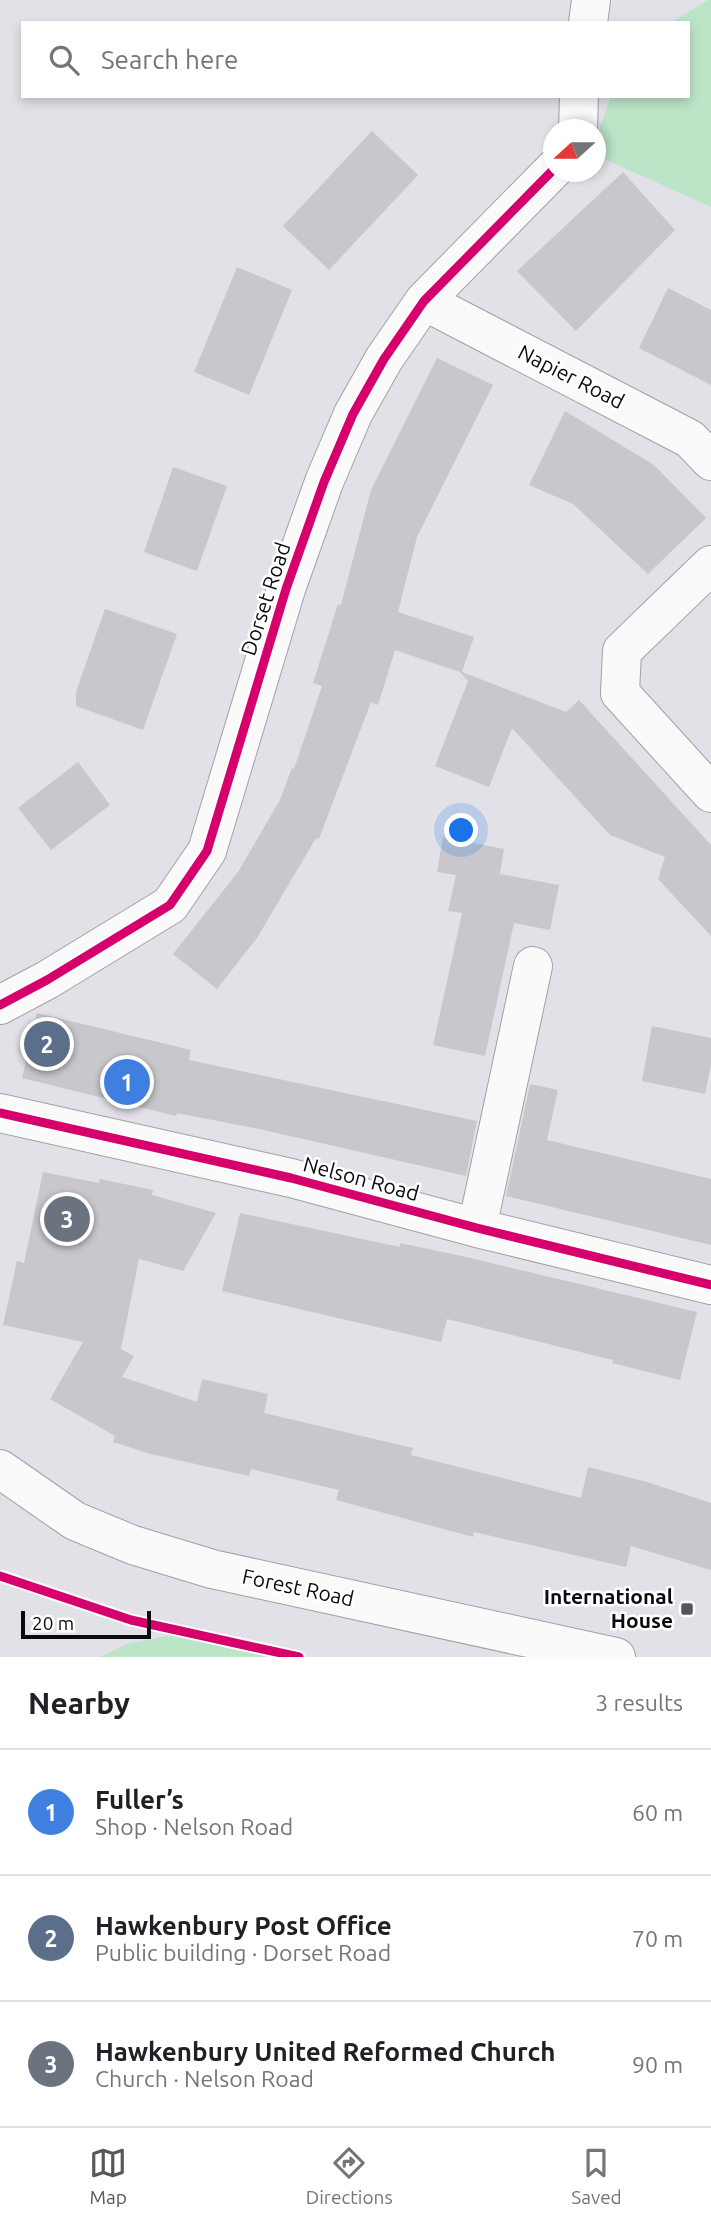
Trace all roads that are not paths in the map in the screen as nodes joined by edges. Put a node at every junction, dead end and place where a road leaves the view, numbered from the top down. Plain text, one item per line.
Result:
1 (591, 0) edge
2 (588, 21) edge
3 (579, 98) edge
4 (578, 119) edge
5 (543, 180) edge
6 (424, 301) junction
7 (711, 461) edge
8 (711, 565) edge
9 (711, 793) edge
10 (533, 966) dead end
11 (0, 1005) edge
12 (0, 1113) edge
13 (477, 1228) junction
14 (711, 1285) edge
15 (0, 1469) edge
16 (616, 1657) edge

1 - 2 street
3 - 4 street
5 - 6 street, Dorset Road
6 - 7 street, Napier Road
6 - 11 street, Dorset Road
8 - 9 street
10 - 13 street
12 - 13 street, Nelson Road
13 - 14 street, Nelson Road
15 - 16 street, Forest Road

